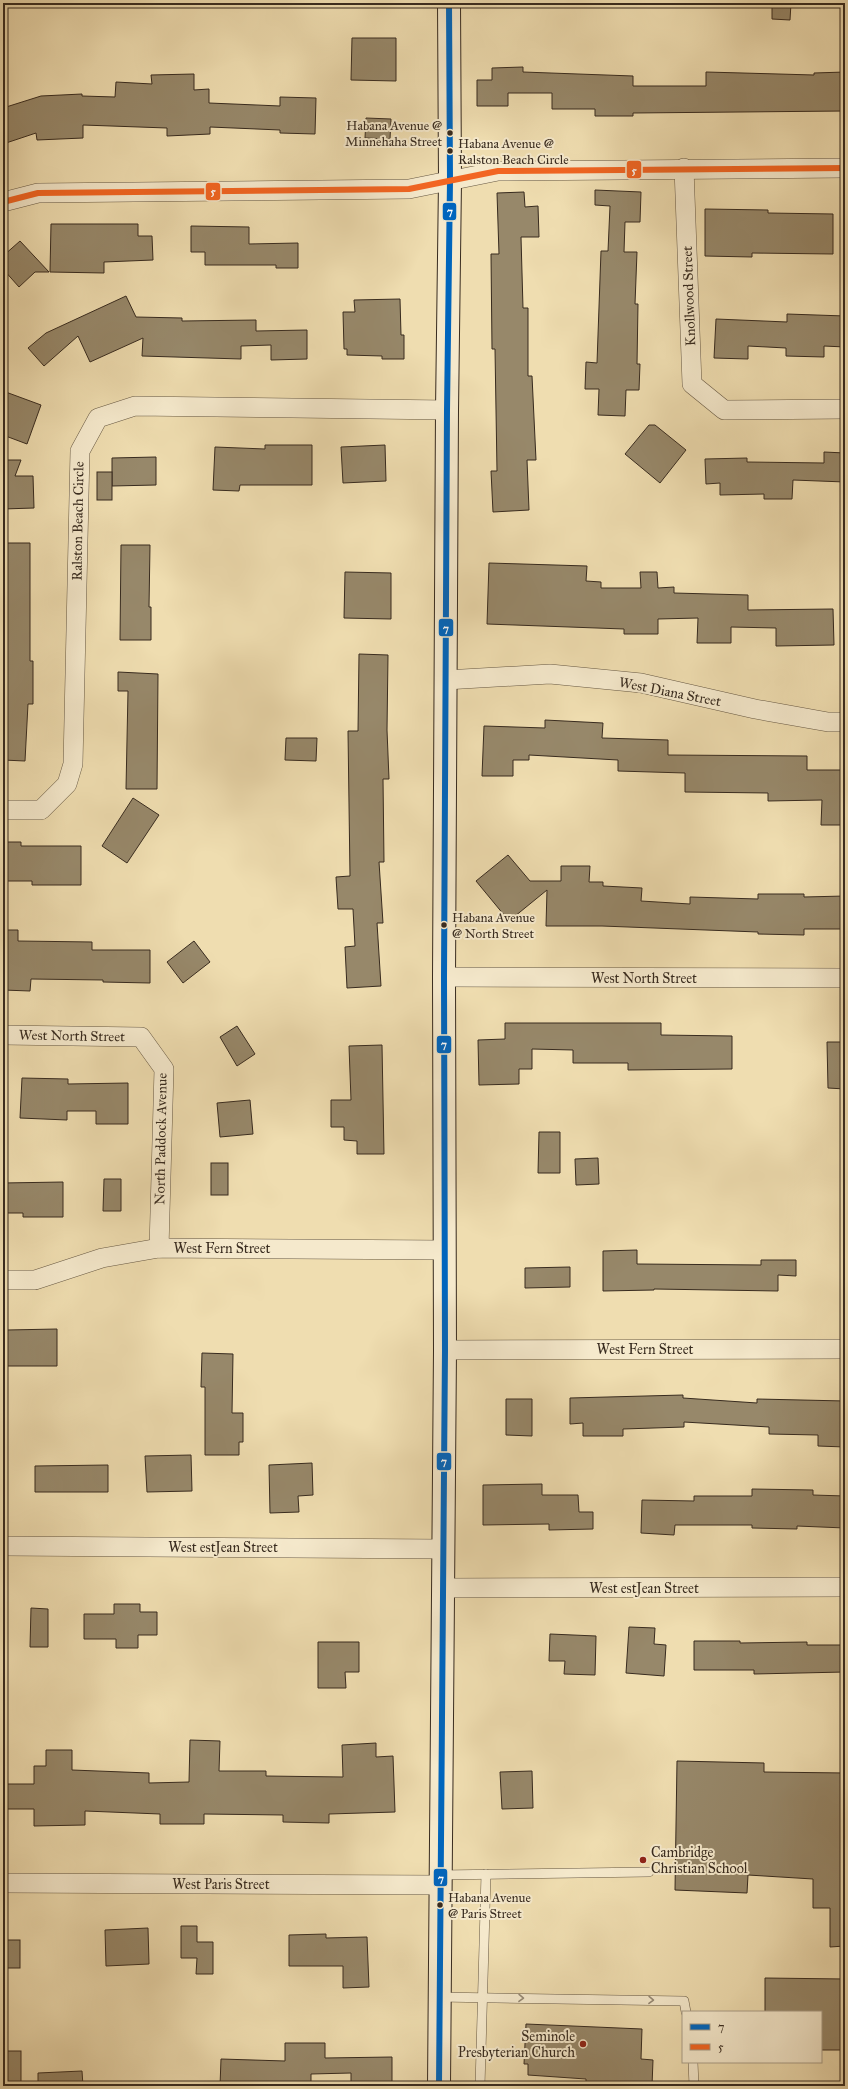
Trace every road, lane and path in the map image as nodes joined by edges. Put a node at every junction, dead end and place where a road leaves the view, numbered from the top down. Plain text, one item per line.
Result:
1 (450, 3) edge
2 (684, 168) junction
3 (845, 168) edge
4 (450, 181) junction
5 (3, 202) edge
6 (845, 409) edge
7 (447, 410) junction
8 (445, 680) junction
9 (845, 722) edge
10 (3, 810) edge
11 (444, 977) junction
12 (845, 978) edge
13 (3, 1035) edge
14 (141, 1037) joint
15 (159, 1248) junction
16 (445, 1250) junction
17 (3, 1280) edge
18 (845, 1349) edge
19 (445, 1350) junction
20 (3, 1546) edge
21 (443, 1549) junction
22 (845, 1587) edge
23 (443, 1588) junction
24 (649, 1872) dead end
25 (486, 1874) junction
26 (440, 1880) junction
27 (3, 1883) edge
28 (439, 1997) junction
29 (482, 1997) junction
30 (686, 2011) edge
31 (693, 2063) edge
32 (439, 2086) edge
33 (480, 2086) edge
34 (694, 2086) edge

1 - 4 street
2 - 3 street
2 - 4 street
2 - 6 street, Knollwood Street
4 - 5 street
4 - 7 street
7 - 8 street
7 - 10 street, Ralston Beach Circle
8 - 9 street, West Diana Street
8 - 11 street
11 - 12 street, West North Street
11 - 16 street
13 - 14 street, West North Street
14 - 15 street, North Paddock Avenue
15 - 16 street, West Fern Street
15 - 17 street, West Fern Street
16 - 19 street
18 - 19 street, West Fern Street
19 - 21 street
20 - 21 street, West estJean Street
21 - 23 street
22 - 23 street, West estJean Street
23 - 26 street
24 - 25 lane
25 - 26 lane
25 - 29 lane
26 - 27 street, West Paris Street
26 - 28 street
28 - 29 lane
28 - 32 street
29 -> 30 lane
29 - 33 lane
31 - 34 lane

